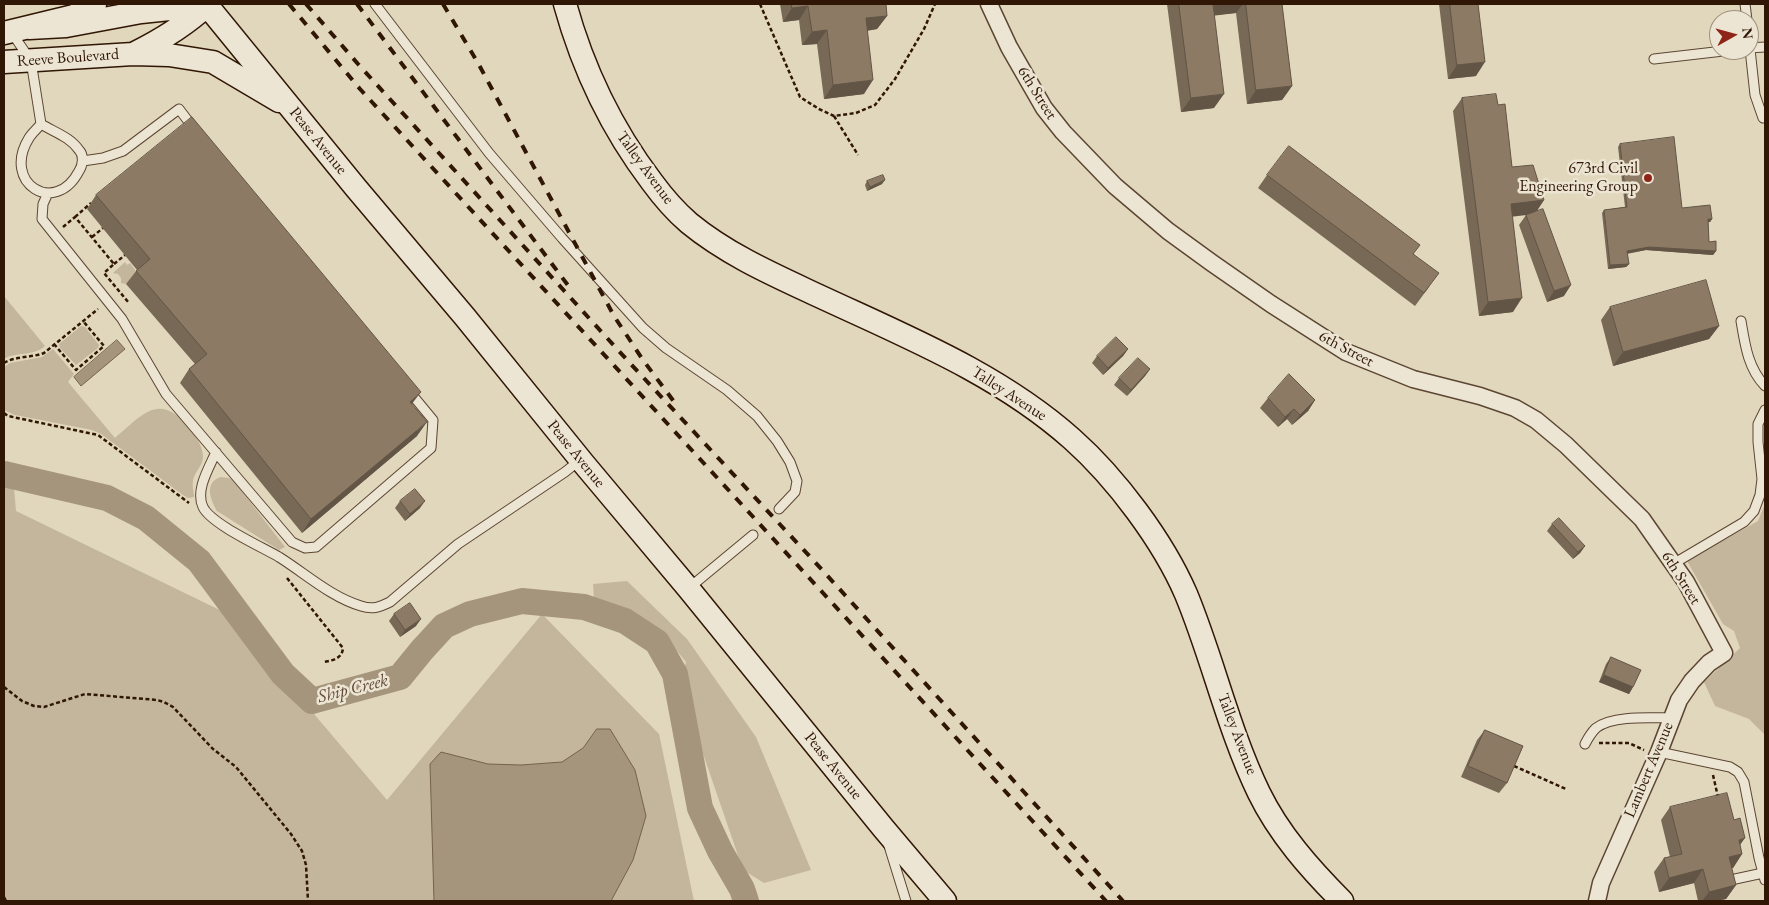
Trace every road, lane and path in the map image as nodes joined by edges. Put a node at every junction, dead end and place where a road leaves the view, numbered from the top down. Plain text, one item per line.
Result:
1 (95, 4) edge
2 (375, 4) edge
3 (566, 4) edge
4 (760, 4) edge
5 (935, 4) edge
6 (989, 4) edge
7 (207, 5) edge
8 (15, 31) edge
9 (1709, 53) edge
10 (133, 54) junction
11 (1654, 59) dead end
12 (31, 60) junction
13 (1751, 60) edge
14 (4, 62) edge
15 (289, 106) junction
16 (834, 116) junction
17 (1763, 118) dead end
18 (41, 124) junction
19 (203, 140) edge
20 (858, 156) dead end
21 (82, 161) junction
22 (48, 193) junction
23 (97, 199) edge
24 (75, 217) junction
25 (63, 227) dead end
26 (103, 228) dead end
27 (92, 237) junction
28 (125, 254) dead end
29 (114, 264) junction
30 (129, 303) dead end
31 (98, 309) dead end
32 (84, 321) junction
33 (1742, 321) dead end
34 (54, 344) junction
35 (4, 363) edge
36 (402, 382) edge
37 (1765, 386) edge
38 (1765, 410) edge
39 (4, 413) edge
40 (216, 452) junction
41 (580, 460) junction
42 (203, 507) junction
43 (779, 509) dead end
44 (753, 535) dead end
45 (1673, 564) junction
46 (283, 572) dead end
47 (688, 588) junction
48 (1724, 653) joint
49 (324, 662) dead end
50 (4, 687) edge
51 (1671, 718) junction
52 (1586, 741) joint
53 (1654, 752) junction
54 (1714, 764) junction
55 (1514, 766) edge
56 (1566, 789) dead end
57 (1720, 802) edge
58 (884, 829) junction
59 (1764, 876) edge
60 (1726, 881) edge
61 (4, 897) edge
62 (6, 901) edge
63 (308, 901) edge
64 (906, 901) edge
65 (945, 901) edge
66 (1342, 901) edge
67 (1598, 901) edge

1 - 8 street
2 - 43 lane
3 - 66 street, Talley Avenue
4 - 16 path
5 - 16 path
6 - 45 street, 6th Street
7 - 8 street
7 - 10 street
7 - 15 street, Pease Avenue
8 - 12 lane
9 - 11 lane
10 - 12 street, Reeve Boulevard
10 - 15 street, Reeve Boulevard
12 - 14 street, Reeve Boulevard
12 - 18 lane
13 - 17 lane
15 - 41 street, Pease Avenue
16 - 20 path
18 - 21 lane
18 - 22 lane
19 - 21 lane
21 - 22 lane
22 - 40 lane
23 - 24 path
24 - 25 path
24 - 27 path
26 - 27 path
27 - 29 path
28 - 29 path
29 - 30 path
31 - 32 path
32 - 34 path
32 - 34 path
33 - 37 lane
34 - 35 path
36 - 40 lane
38 - 45 lane
39 - 42 path
40 - 42 lane
41 - 42 lane
41 - 47 street, Pease Avenue
44 - 47 lane
45 - 48 street, 6th Street
46 - 49 path
47 - 58 street, Pease Avenue
48 - 51 street, Lambert Avenue
50 - 63 path
51 - 52 lane
51 - 53 street, Lambert Avenue
52 - 53 path
53 - 54 lane
53 - 67 street, Lambert Avenue
54 - 57 path
54 - 59 lane
55 - 56 path
58 - 64 lane
58 - 65 street, Pease Avenue
59 - 60 lane
61 - 62 path

